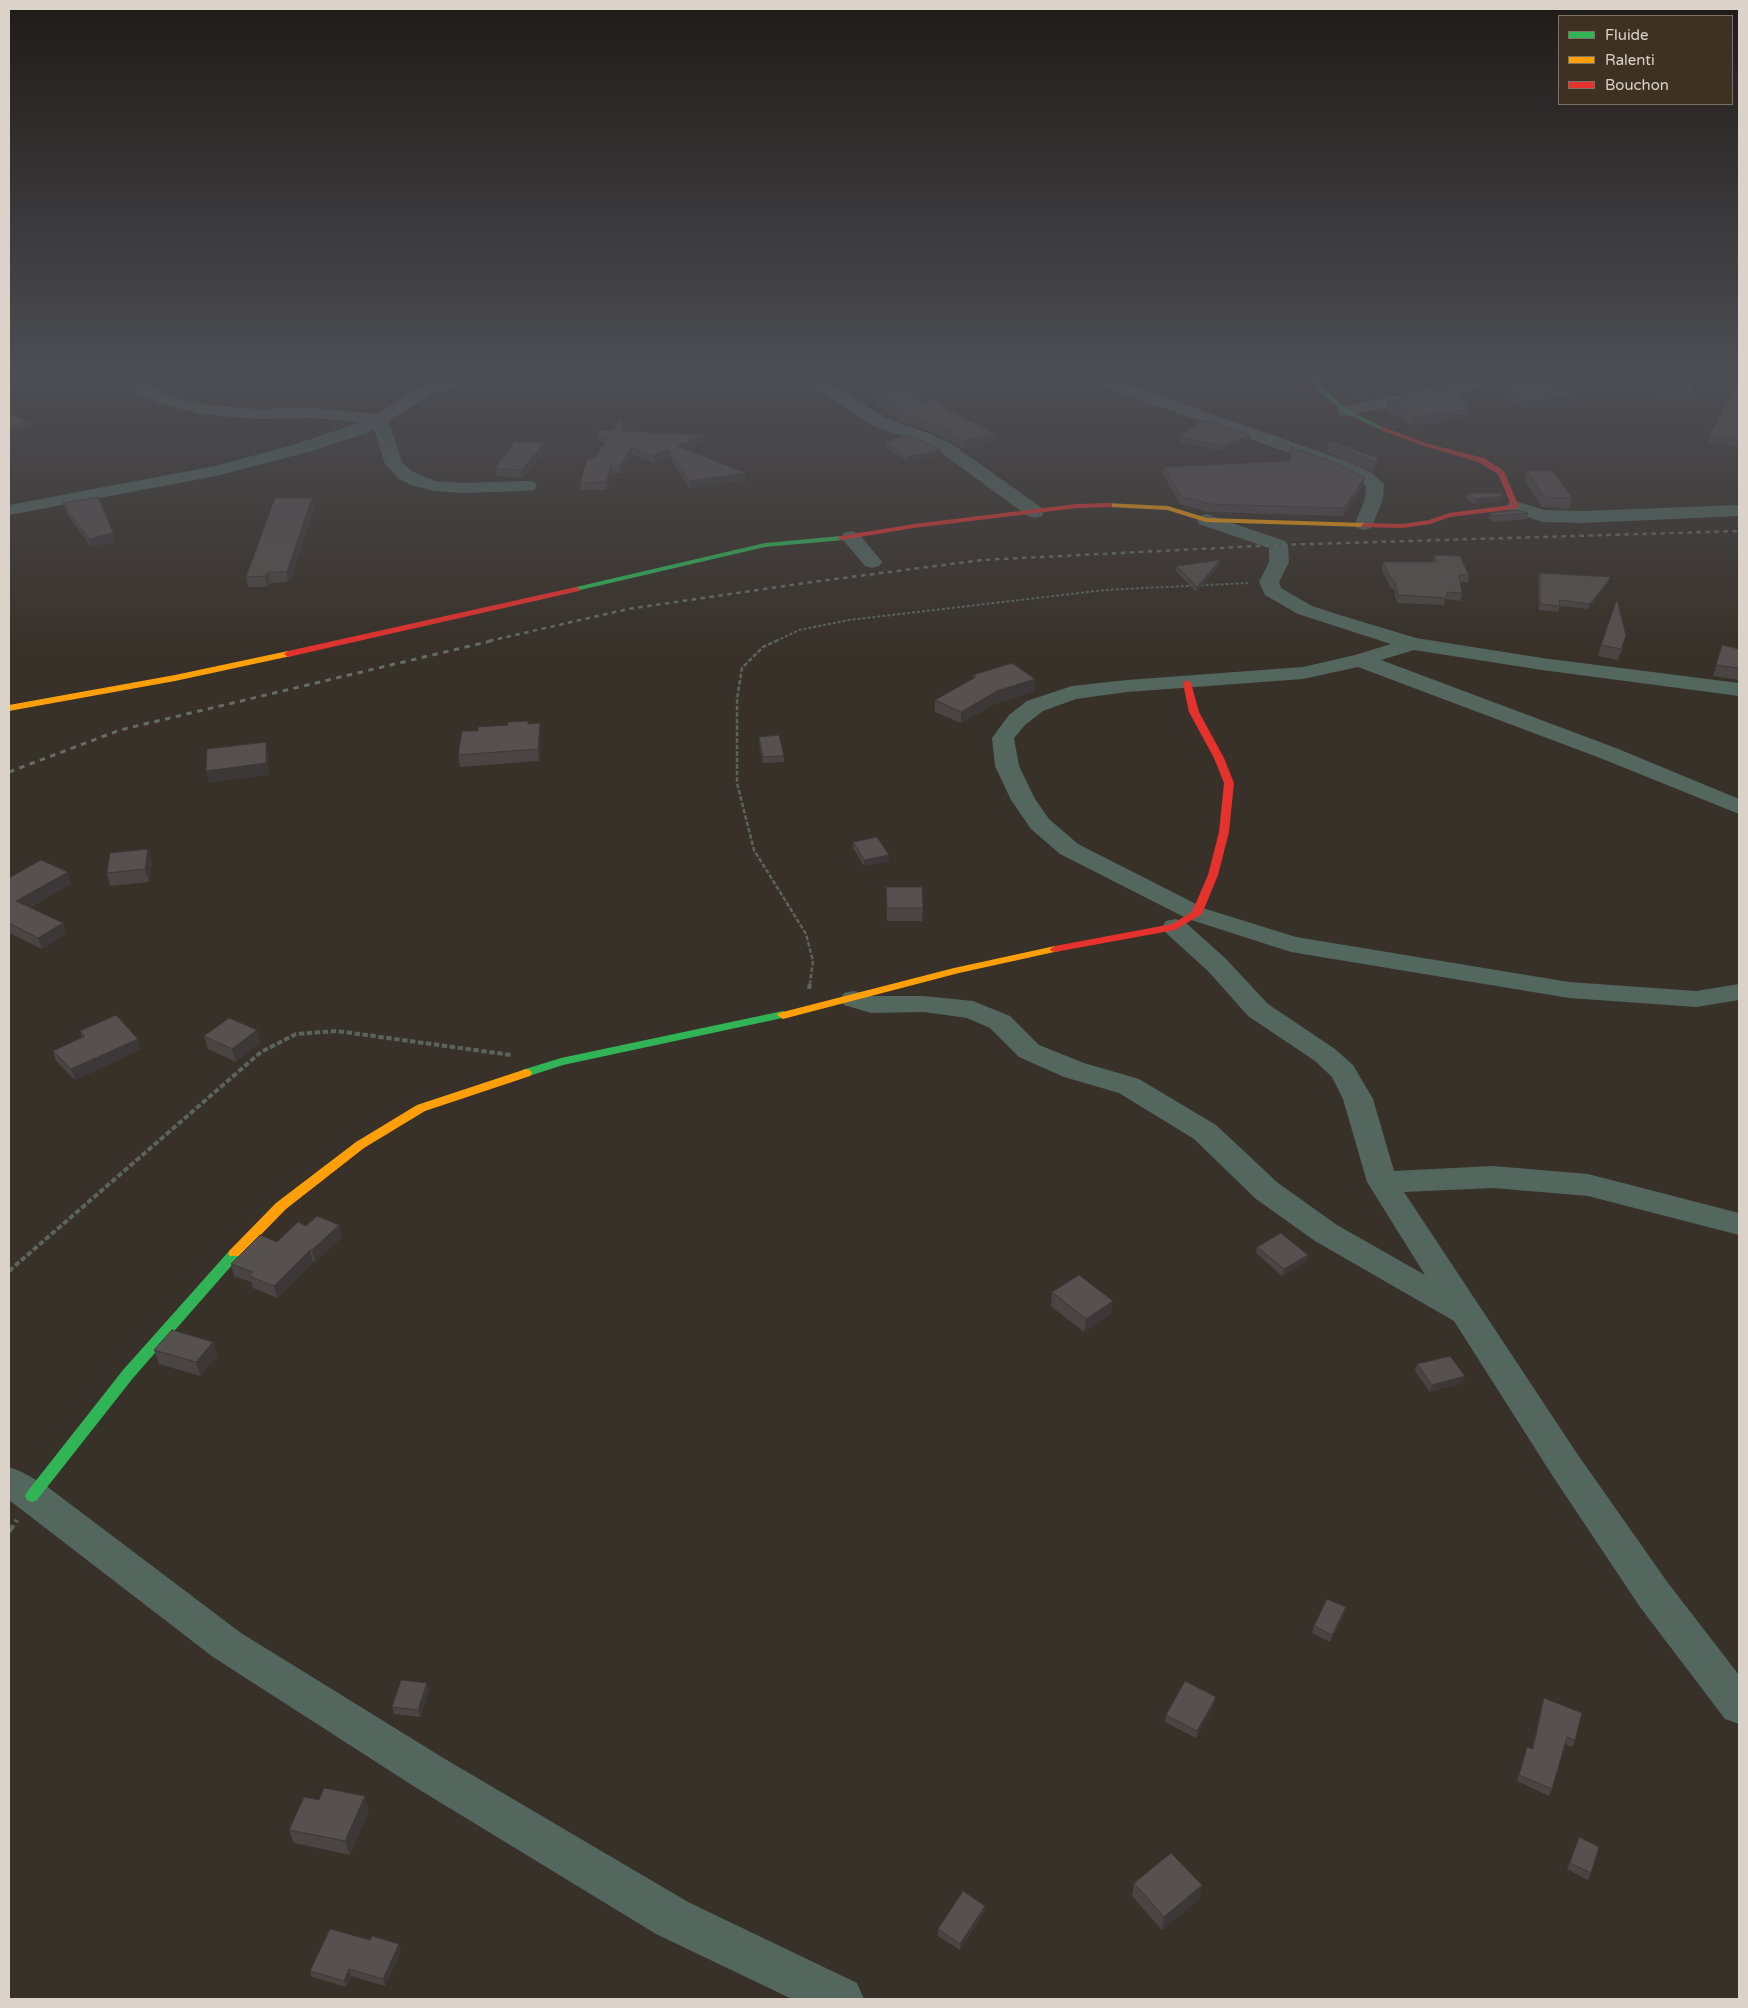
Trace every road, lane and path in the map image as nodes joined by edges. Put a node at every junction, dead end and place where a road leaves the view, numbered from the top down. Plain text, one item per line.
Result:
1 (212, 472) edge
2 (402, 472) edge
3 (979, 472) edge
4 (1354, 472) edge
5 (1499, 472) edge
6 (528, 486) dead end
7 (1515, 507) junction
8 (9, 510) edge
9 (1739, 511) edge
10 (1035, 512) junction
11 (1206, 520) junction
12 (1364, 524) junction
13 (851, 537) junction
14 (872, 562) dead end
15 (1269, 582) junction
16 (1414, 644) junction
17 (1360, 660) junction
18 (1187, 683) junction
19 (1739, 689) edge
20 (9, 708) edge
21 (1739, 808) edge
22 (1186, 921) junction
23 (1739, 992) edge
24 (854, 999) junction
25 (806, 1010) junction
26 (512, 1056) dead end
27 (1382, 1182) junction
28 (1739, 1224) edge
29 (9, 1271) edge
30 (1467, 1314) junction
31 (20, 1489) edge
32 (1739, 1706) edge
33 (841, 1999) edge

1 - 8 street
2 - 6 street
3 - 10 street
4 - 12 street
5 - 7 street
7 - 9 street
7 - 12 street
10 - 11 street
10 - 13 street
11 - 12 street
11 - 15 street
13 - 14 street
13 - 20 street
15 - 16 street
15 - 25 path
16 - 17 street
16 - 19 street
17 - 18 street
17 - 21 street
18 - 22 street
18 - 22 street
22 - 23 street
22 - 24 street
22 - 27 street
24 - 25 street
24 - 30 street
25 - 31 street
26 - 29 path
27 - 28 street
27 - 30 street
30 - 32 street
31 - 33 street

